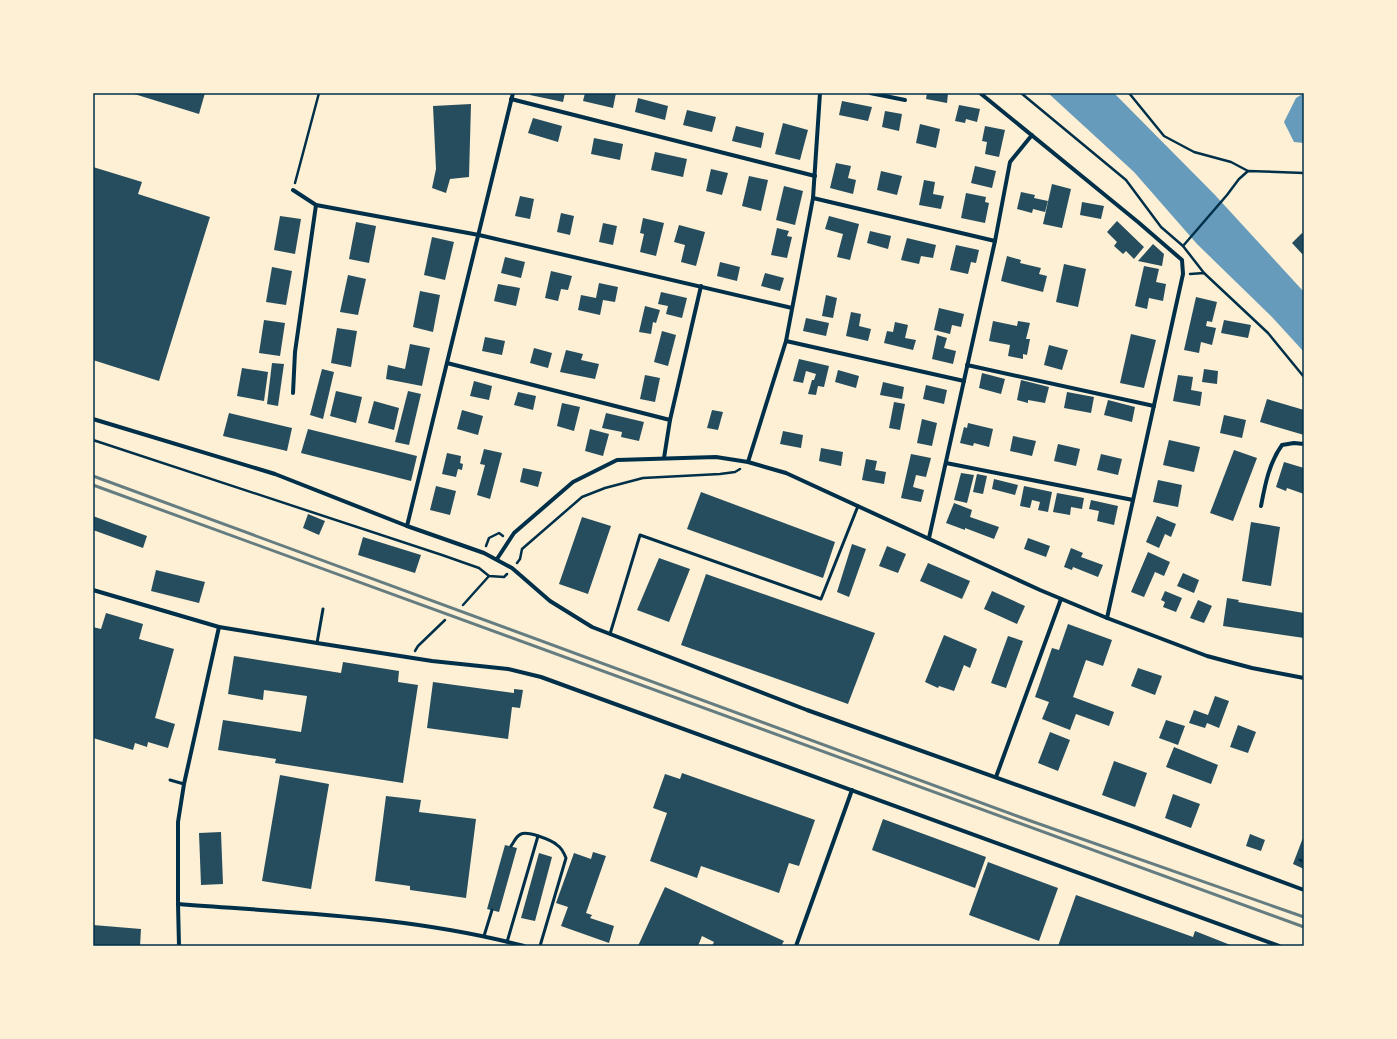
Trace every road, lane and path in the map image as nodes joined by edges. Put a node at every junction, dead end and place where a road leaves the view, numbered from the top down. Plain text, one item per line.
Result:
1 (319, 93) edge
2 (513, 93) edge
3 (820, 93) edge
4 (870, 93) edge
5 (980, 93) edge
6 (1021, 93) edge
7 (1129, 93) edge
8 (512, 99) junction
9 (905, 100) dead end
10 (1032, 135) junction
11 (1248, 171) junction
12 (1304, 173) edge
13 (815, 176) junction
14 (293, 190) joint
15 (813, 198) junction
16 (316, 204) junction
17 (479, 235) junction
18 (995, 240) junction
19 (1183, 246) junction
20 (1204, 273) junction
21 (1183, 274) junction
22 (701, 286) junction
23 (792, 308) junction
24 (786, 341) junction
25 (447, 363) junction
26 (967, 365) junction
27 (1304, 377) edge
28 (964, 381) junction
29 (293, 393) dead end
30 (1154, 406) junction
31 (93, 419) edge
32 (670, 420) junction
33 (93, 440) edge
34 (1304, 444) edge
35 (664, 458) junction
36 (748, 462) junction
37 (946, 463) junction
38 (1133, 500) junction
39 (858, 506) junction
40 (1261, 506) dead end
41 (407, 526) junction
42 (499, 533) dead end
43 (489, 538) dead end
44 (929, 538) junction
45 (497, 559) junction
46 (520, 559) dead end
47 (489, 576) junction
48 (504, 577) dead end
49 (93, 590) edge
50 (1061, 599) junction
51 (463, 605) dead end
52 (323, 609) dead end
53 (1107, 618) junction
54 (445, 620) dead end
55 (218, 627) junction
56 (610, 634) junction
57 (317, 643) junction
58 (412, 657) junction
59 (1304, 678) edge
60 (996, 777) junction
61 (170, 780) dead end
62 (184, 784) junction
63 (852, 790) junction
64 (538, 836) junction
65 (511, 846) dead end
66 (1300, 860) dead end
67 (1304, 862) edge
68 (1304, 890) edge
69 (178, 904) junction
70 (492, 910) dead end
71 (484, 936) junction
72 (508, 942) junction
73 (179, 946) edge
74 (524, 946) edge
75 (540, 946) edge
76 (796, 946) edge
77 (1279, 946) edge

1 - 14 path
2 - 8 street
3 - 13 street
4 - 9 street
5 - 10 street
6 - 19 path
7 - 11 path
8 - 13 street
8 - 17 street
10 - 18 street
10 - 21 street
11 - 12 path
11 - 19 path
13 - 15 street
14 - 16 street
15 - 18 street
15 - 23 street
16 - 17 street
16 - 29 street
17 - 22 street
17 - 25 street
18 - 26 street
19 - 20 path
20 - 21 path
20 - 27 path
21 - 30 street
22 - 23 street
22 - 32 street
23 - 24 street
24 - 28 street
24 - 36 street
25 - 32 street
25 - 41 street
26 - 28 street
26 - 30 street
28 - 37 street
30 - 38 street
31 - 41 street
32 - 35 street
33 - 47 path
34 - 40 street
35 - 36 street
35 - 45 street
36 - 39 street
36 - 46 path
37 - 38 street
37 - 44 street
38 - 53 street
39 - 44 street
39 - 56 lane
41 - 45 street
42 - 43 path
44 - 50 street
45 - 56 street
47 - 48 path
47 - 51 path
49 - 55 street
50 - 53 street
50 - 60 street
52 - 57 lane
53 - 59 street
54 - 58 path
55 - 57 street
55 - 62 street
56 - 60 street
57 - 58 street
58 - 63 street
60 - 68 street
61 - 62 lane
62 - 69 street
63 - 76 street
63 - 77 street
64 - 65 lane
64 - 72 lane
64 - 75 lane
66 - 67 lane
69 - 71 street
69 - 73 street
70 - 71 lane
71 - 72 street
72 - 74 street

